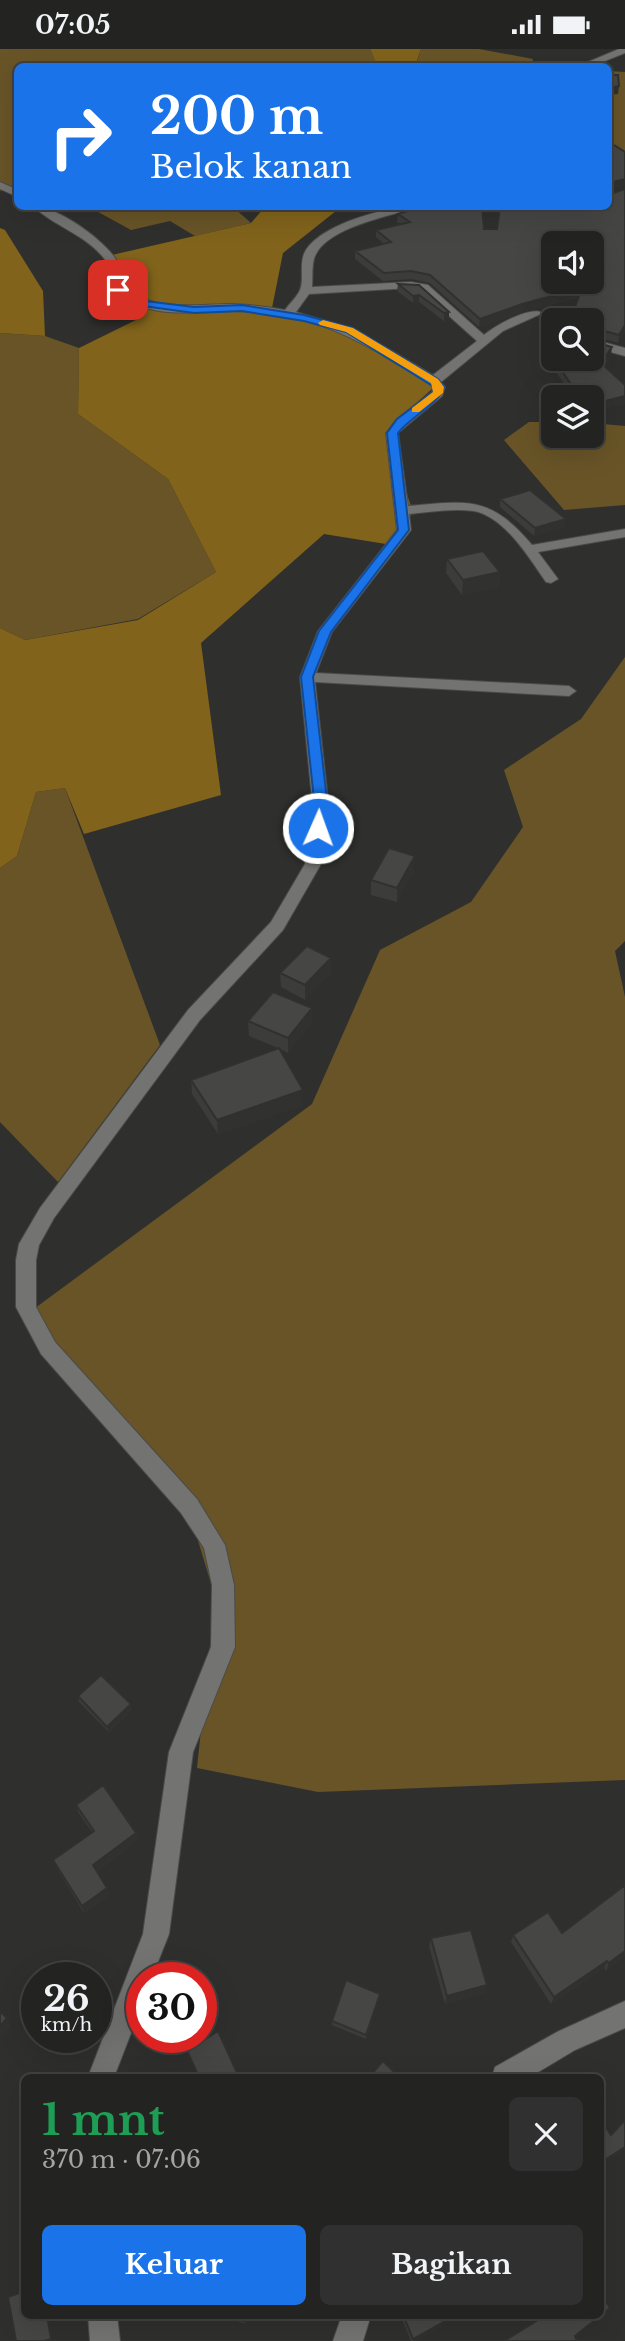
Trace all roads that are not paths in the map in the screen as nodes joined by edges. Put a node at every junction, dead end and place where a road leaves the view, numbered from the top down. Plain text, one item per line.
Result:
1 (625, 50) edge
2 (591, 63) edge
3 (44, 210) edge
4 (397, 210) edge
5 (306, 291) junction
6 (537, 313) dead end
7 (287, 315) junction
8 (485, 342) junction
9 (604, 346) edge
10 (625, 352) edge
11 (434, 381) junction
12 (403, 510) junction
13 (625, 533) edge
14 (531, 549) junction
15 (551, 579) dead end
16 (307, 677) junction
17 (569, 691) dead end
18 (625, 2014) edge
19 (101, 2074) edge
20 (510, 2074) edge
21 (102, 2319) edge
22 (356, 2319) edge
23 (105, 2341) edge
24 (348, 2341) edge

1 - 2 street
3 - 7 street
4 - 5 street
5 - 7 street
5 - 8 street
6 - 8 street
7 - 11 street
8 - 11 street
9 - 10 street
11 - 12 street
12 - 14 street
12 - 16 street
13 - 14 street
14 - 15 street
16 - 17 street
16 - 19 street
18 - 20 street
21 - 23 street
22 - 24 street

